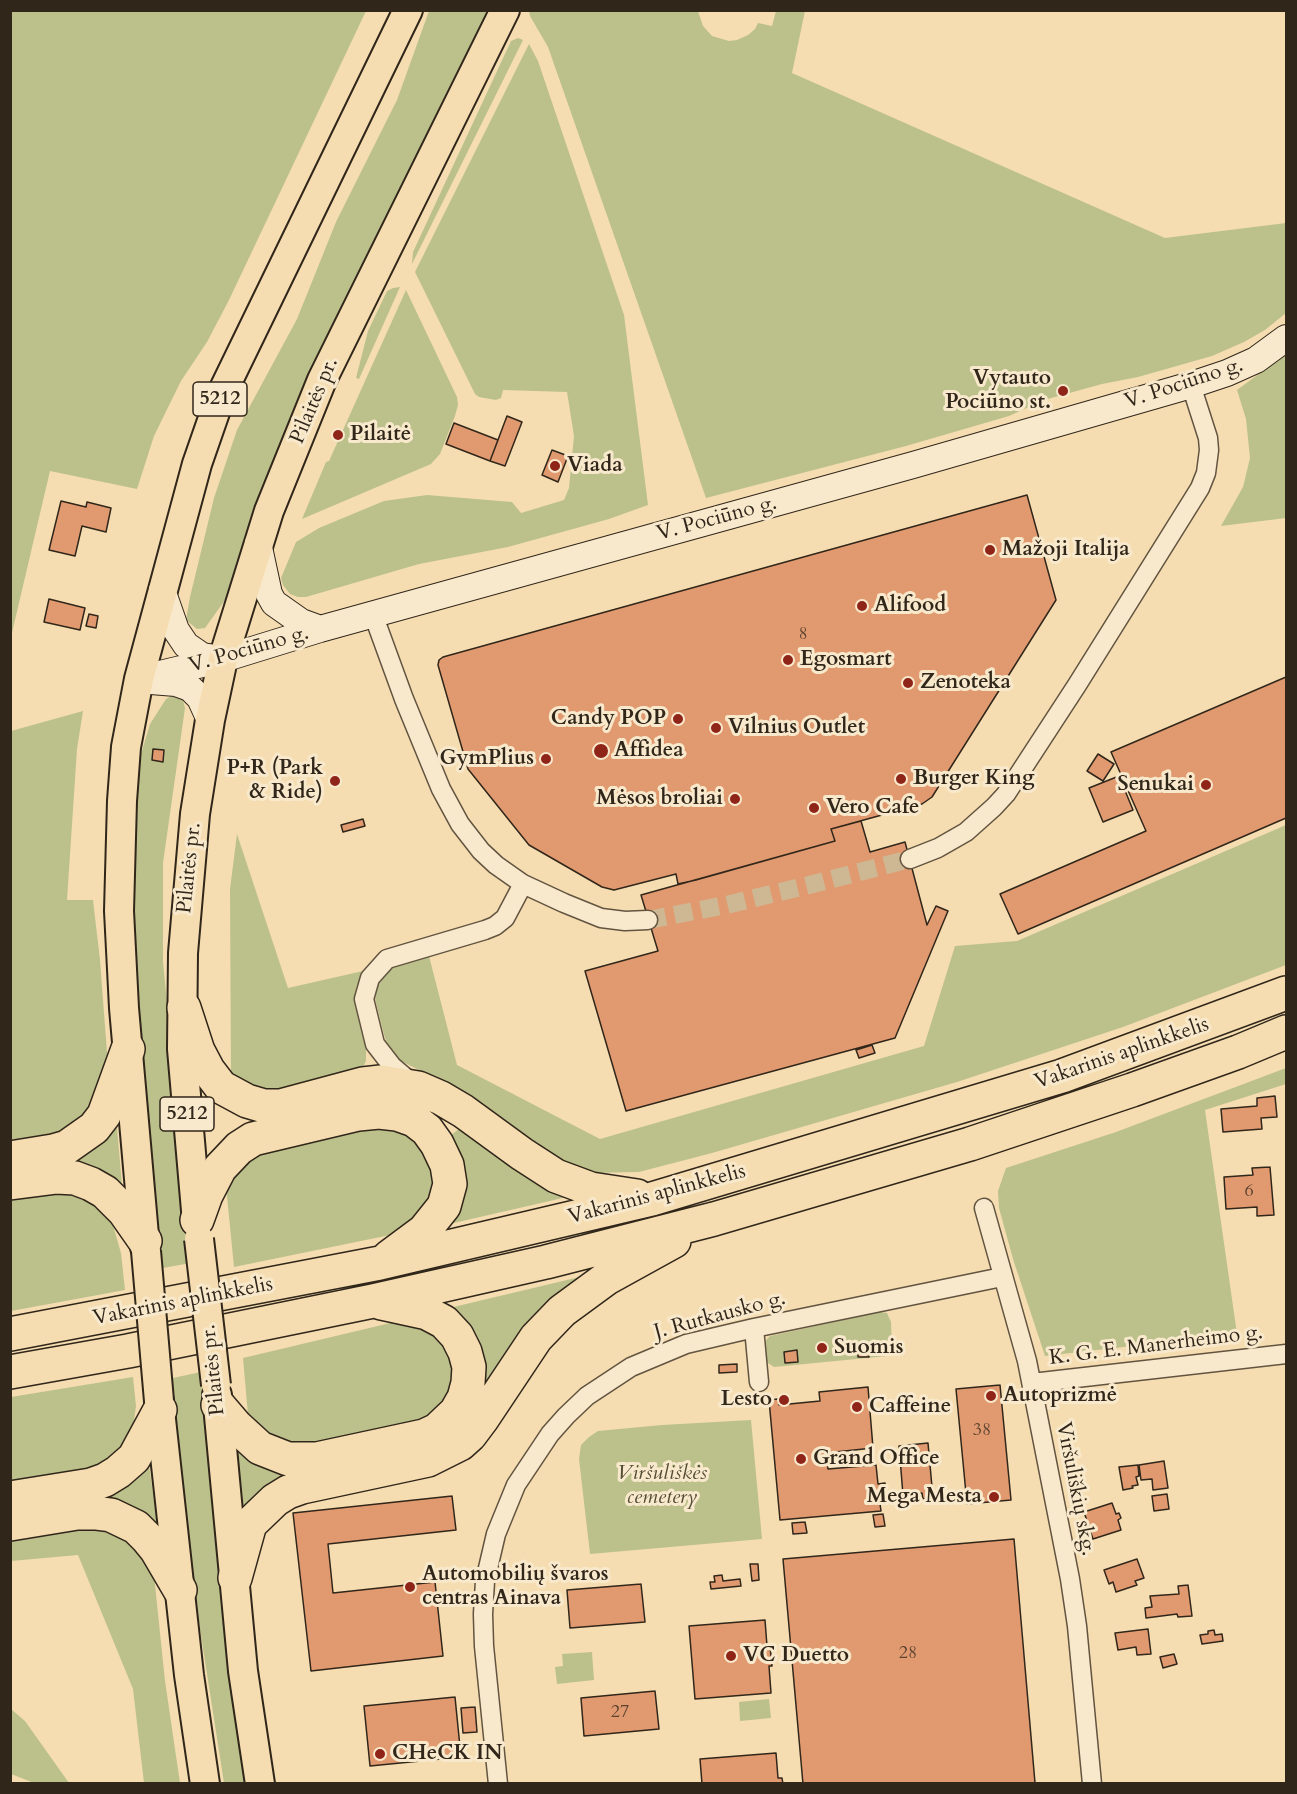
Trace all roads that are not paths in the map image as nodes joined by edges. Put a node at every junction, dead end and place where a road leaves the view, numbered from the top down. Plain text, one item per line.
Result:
1 (408, 10) edge
2 (505, 10) edge
3 (1287, 338) edge
4 (1191, 385) junction
5 (258, 543) junction
6 (162, 590) junction
7 (373, 614) junction
8 (320, 629) junction
9 (223, 659) junction
10 (139, 680) junction
11 (210, 720) junction
12 (910, 859) tunnel mouth
13 (523, 884) junction
14 (648, 920) tunnel mouth
15 (1287, 993) edge
16 (184, 1008) junction
17 (1287, 1032) edge
18 (375, 1044) junction
19 (1287, 1045) edge
20 (128, 1049) junction
21 (1238, 1052) junction
22 (353, 1087) junction
23 (418, 1088) junction
24 (10, 1158) edge
25 (10, 1183) edge
26 (652, 1199) junction
27 (984, 1209) dead end
28 (714, 1219) junction
29 (198, 1229) junction
30 (145, 1246) junction
31 (380, 1263) junction
32 (1002, 1277) junction
33 (373, 1301) junction
34 (754, 1328) junction
35 (10, 1334) edge
36 (1287, 1353) edge
37 (10, 1372) edge
38 (759, 1382) dead end
39 (1032, 1383) junction
40 (217, 1395) junction
41 (160, 1406) junction
42 (10, 1498) edge
43 (10, 1524) edge
44 (236, 1578) junction
45 (180, 1590) junction
46 (204, 1784) edge
47 (260, 1784) edge
48 (498, 1784) edge
49 (1092, 1784) edge

1 - 6 main road, 5212
2 - 5 main road, Pilaitės pr. / 5212
3 - 4 main road, V. Pociūno g.
4 - 7 main road, V. Pociūno g.
4 - 12 street
5 - 8 main road
5 - 9 main road, Pilaitės pr. / 5212
6 - 9 main road
6 - 10 main road, 5212
7 - 8 main road, V. Pociūno g.
7 - 13 street
8 - 9 main road, V. Pociūno g.
9 - 10 main road, V. Pociūno g.
9 - 11 main road, Pilaitės pr. / 5212
10 - 11 main road
10 - 20 main road, 5212
11 - 16 main road, Pilaitės pr. / 5212
13 - 14 street
13 - 18 street
15 - 26 highway, Vakarinis aplinkkelis
16 - 22 highway
16 - 29 main road, Pilaitės pr. / 5212
17 - 21 highway, Vakarinis aplinkkelis
18 - 22 street
18 - 23 street
19 - 21 highway
20 - 24 highway
20 - 30 main road, 5212
21 - 28 highway, Vakarinis aplinkkelis
22 - 23 highway
23 - 26 highway
25 - 30 highway
26 - 31 highway, Vakarinis aplinkkelis
27 - 32 street, Viršuliškių skg.
28 - 33 highway, Vakarinis aplinkkelis
28 - 44 highway
29 - 31 highway
29 - 40 main road, Pilaitės pr. / 5212, bridge
30 - 41 main road, 5212, bridge
31 - 35 highway, Vakarinis aplinkkelis
32 - 34 street, J. Rutkausko g.
32 - 39 street, Viršuliškių skg.
33 - 37 highway, Vakarinis aplinkkelis
33 - 40 highway
34 - 38 street
34 - 48 street, J. Rutkausko g.
36 - 39 street, K. G. E. Manerheimo g.
39 - 49 street, Viršuliškių skg.
40 - 44 main road, Pilaitės pr. / 5212
41 - 42 highway
41 - 45 main road, 5212
43 - 45 highway
44 - 47 main road, Pilaitės pr.
45 - 46 main road

